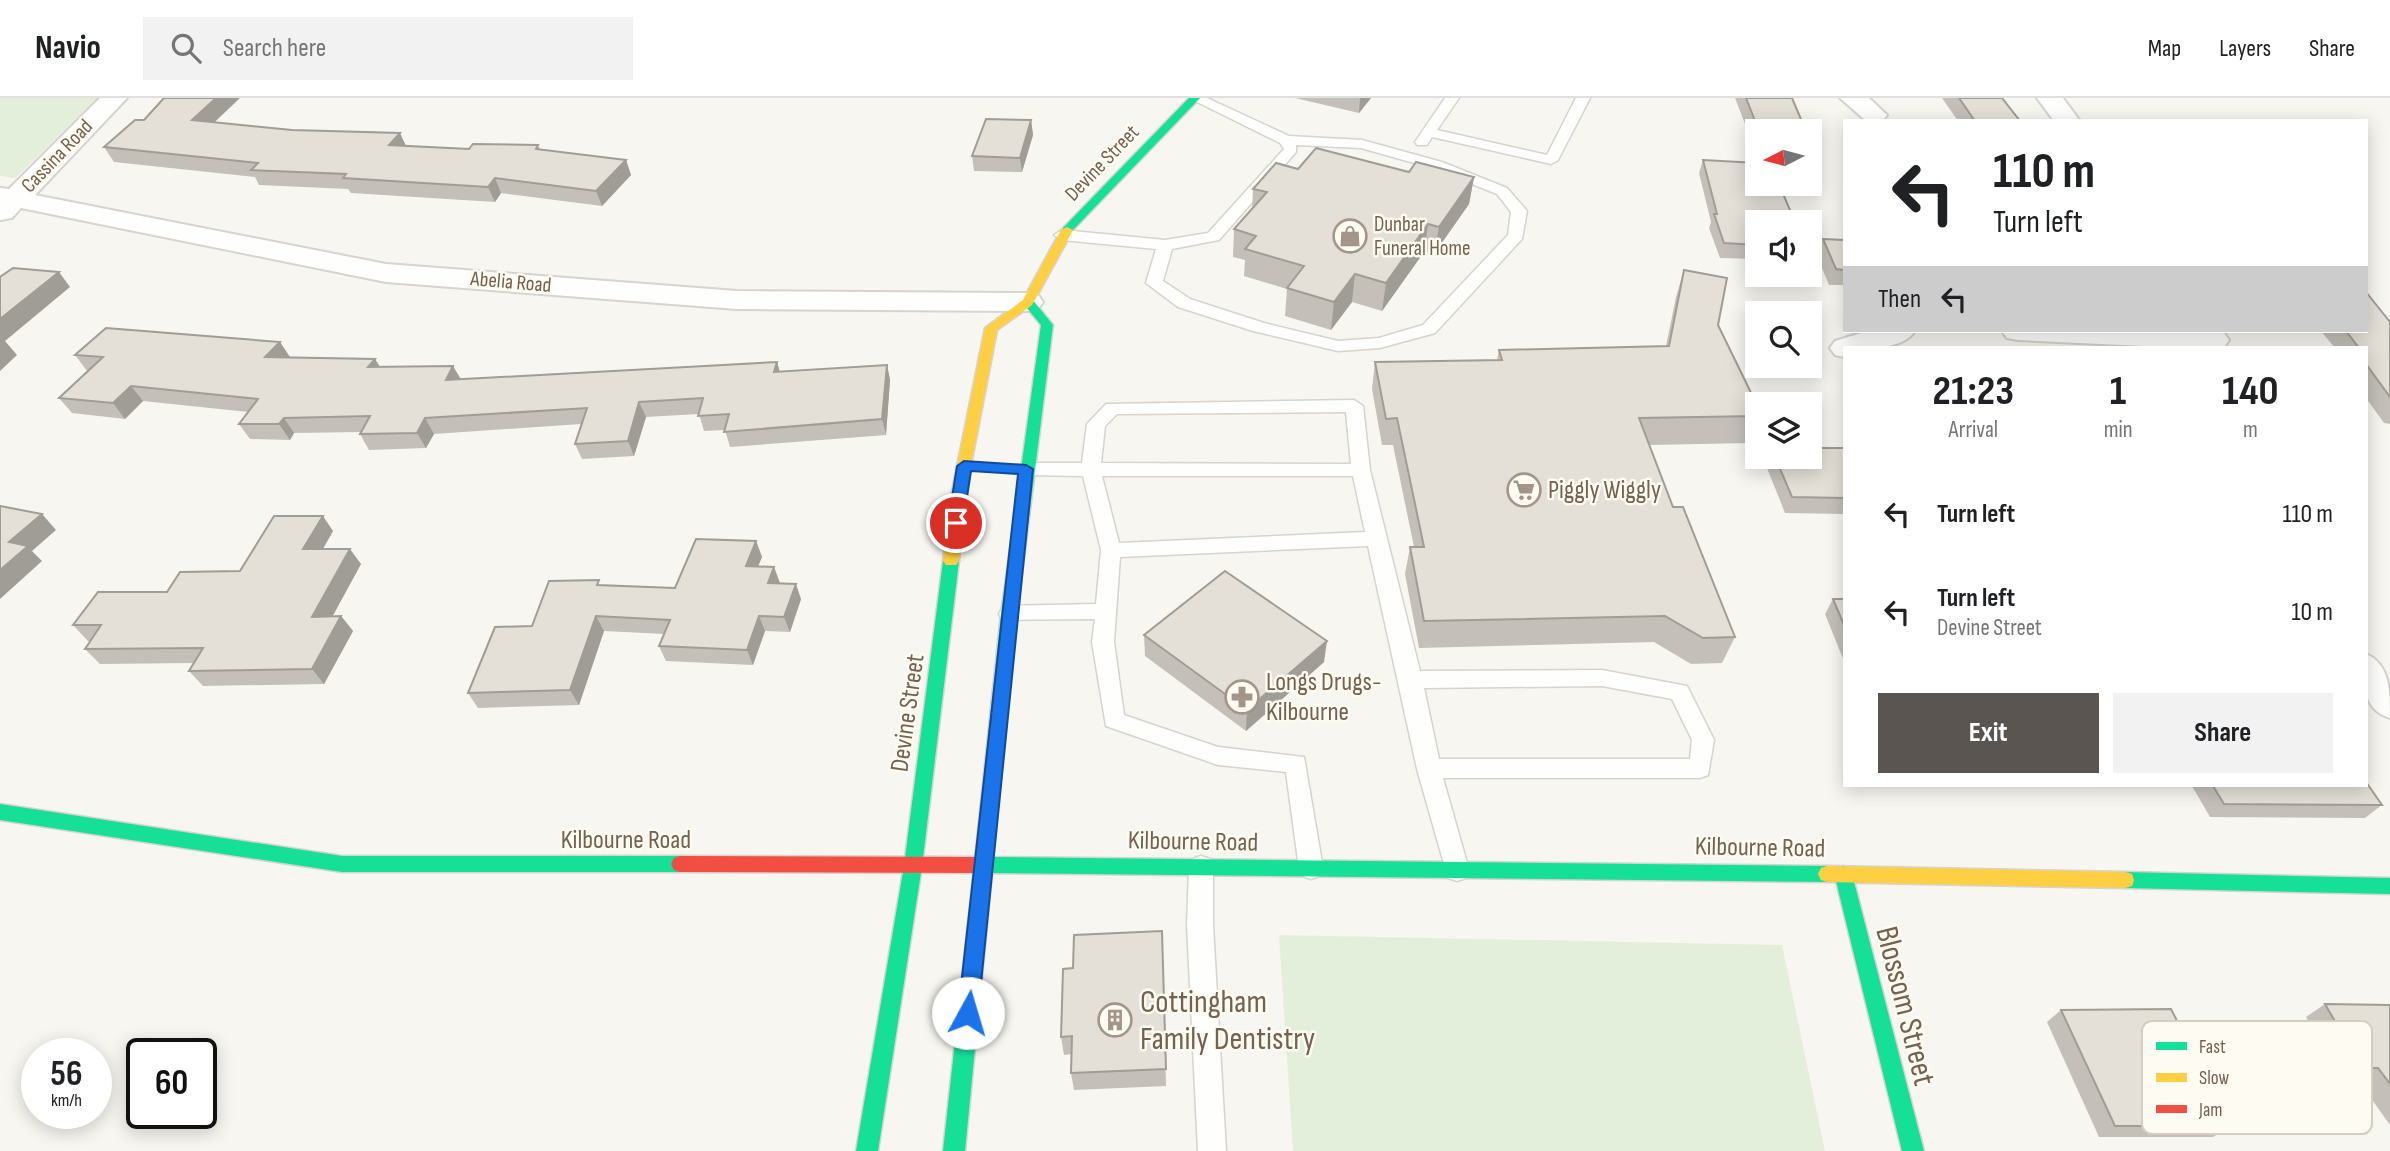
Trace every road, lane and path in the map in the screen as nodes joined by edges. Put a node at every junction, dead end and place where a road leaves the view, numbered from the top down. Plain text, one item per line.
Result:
1 (114, 98) edge
2 (1196, 98) edge
3 (1452, 98) edge
4 (1583, 98) edge
5 (1853, 98) edge
6 (2050, 98) edge
7 (1874, 116) dead end
8 (2066, 119) edge
9 (1428, 132) junction
10 (1286, 140) junction
11 (1411, 158) junction
12 (6, 203) edge
13 (1062, 235) junction
14 (1165, 245) junction
15 (1028, 302) junction
16 (1893, 333) edge
17 (2061, 333) edge
18 (2213, 340) edge
19 (1852, 346) edge
20 (1020, 469) junction
21 (1361, 470) junction
22 (1091, 471) junction
23 (1376, 539) junction
24 (1111, 550) junction
25 (1106, 611) junction
26 (1009, 614) junction
27 (2368, 672) edge
28 (1411, 680) junction
29 (2390, 702) edge
30 (1429, 769) junction
31 (0, 812) edge
32 (913, 866) junction
33 (984, 866) junction
34 (1200, 867) junction
35 (1311, 868) junction
36 (1457, 870) junction
37 (1843, 874) junction
38 (2390, 886) edge
39 (867, 1151) edge
40 (954, 1151) edge
41 (1212, 1151) edge
42 (1913, 1151) edge

1 - 12 street, Cassina Road
2 - 10 lane
2 - 13 main road, Devine Street
3 - 9 lane
4 - 9 lane
5 - 7 street
6 - 8 street
9 - 11 lane
10 - 11 lane
10 - 14 lane
11 - 14 lane
12 - 15 street, Abelia Road
13 - 14 lane
13 - 15 main road, Devine Street
15 - 20 main road
15 - 32 main road, Devine Street
16 - 19 street
17 - 18 street
20 - 22 lane
20 - 26 main road
21 - 22 lane
21 - 22 lane
21 - 23 lane
22 - 24 lane
23 - 24 lane
23 - 28 lane
24 - 25 lane
25 - 26 lane
25 - 35 lane
26 - 33 main road
27 - 29 street
28 - 30 lane
28 - 30 lane
30 - 36 lane
31 - 32 main road, Kilbourne Road
32 - 33 main road, Kilbourne Road
32 - 39 main road, Devine Street
33 - 34 main road, Kilbourne Road
33 - 40 main road
34 - 35 main road, Kilbourne Road
34 - 41 lane
35 - 36 main road, Kilbourne Road
36 - 37 main road, Kilbourne Road
37 - 38 main road, Kilbourne Road
37 - 42 main road, Blossom Street

